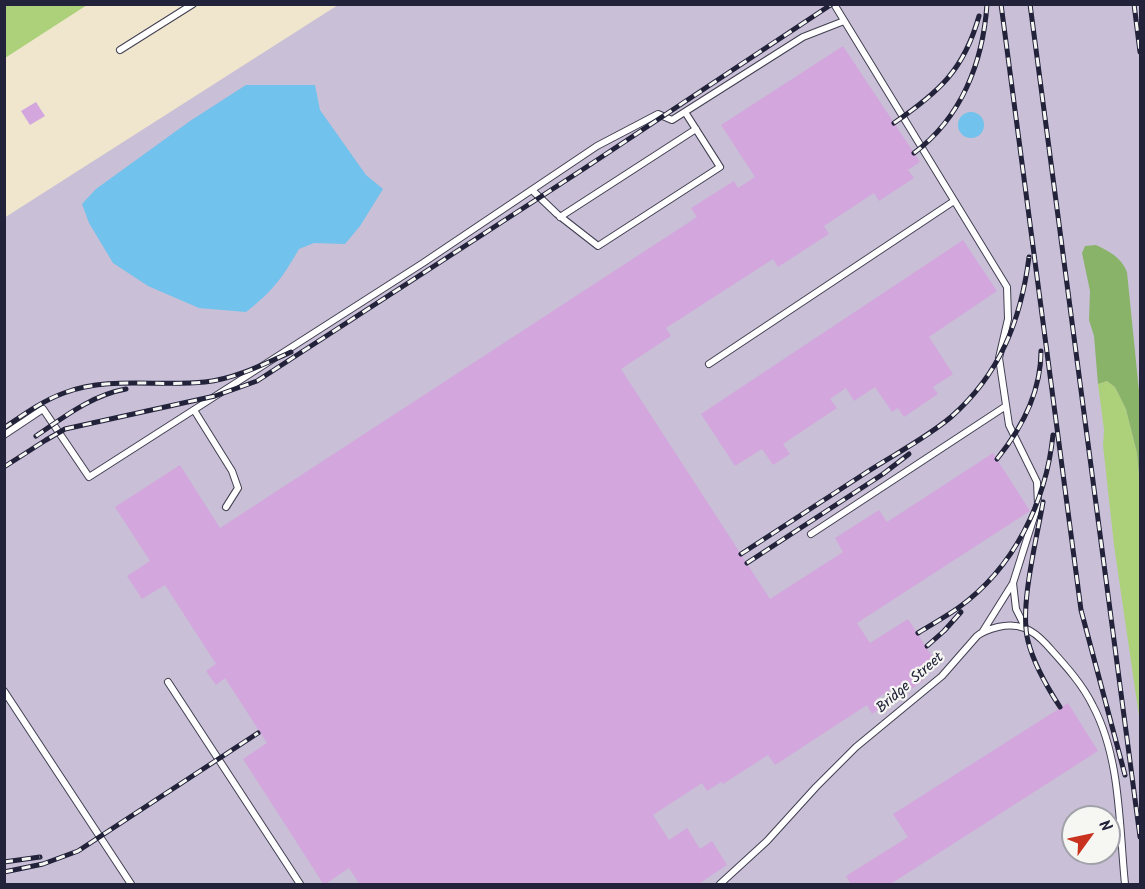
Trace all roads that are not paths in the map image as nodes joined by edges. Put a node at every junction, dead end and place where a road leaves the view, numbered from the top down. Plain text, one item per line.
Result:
1 (193, 4) edge
2 (834, 4) edge
3 (844, 21) junction
4 (120, 50) dead end
5 (685, 112) junction
6 (696, 129) junction
7 (532, 190) junction
8 (954, 201) junction
9 (560, 217) junction
10 (709, 364) dead end
11 (1006, 406) junction
12 (194, 410) junction
13 (4, 435) edge
14 (226, 507) dead end
15 (811, 534) dead end
16 (1013, 583) junction
17 (1026, 628) junction
18 (983, 631) junction
19 (168, 682) dead end
20 (4, 691) edge
21 (131, 885) edge
22 (300, 885) edge
23 (720, 885) edge
24 (1125, 885) edge

1 - 4 lane
2 - 3 lane
3 - 5 lane
3 - 8 lane
5 - 6 lane
5 - 7 lane
6 - 9 lane
6 - 9 lane
7 - 9 lane
7 - 12 lane
8 - 10 lane
8 - 11 lane
11 - 15 lane
11 - 16 lane
12 - 13 lane
12 - 14 lane
16 - 17 lane
16 - 18 lane, Bridge Street
17 - 18 lane
17 - 24 lane
18 - 23 lane, Bridge Street
19 - 22 lane
20 - 21 lane

